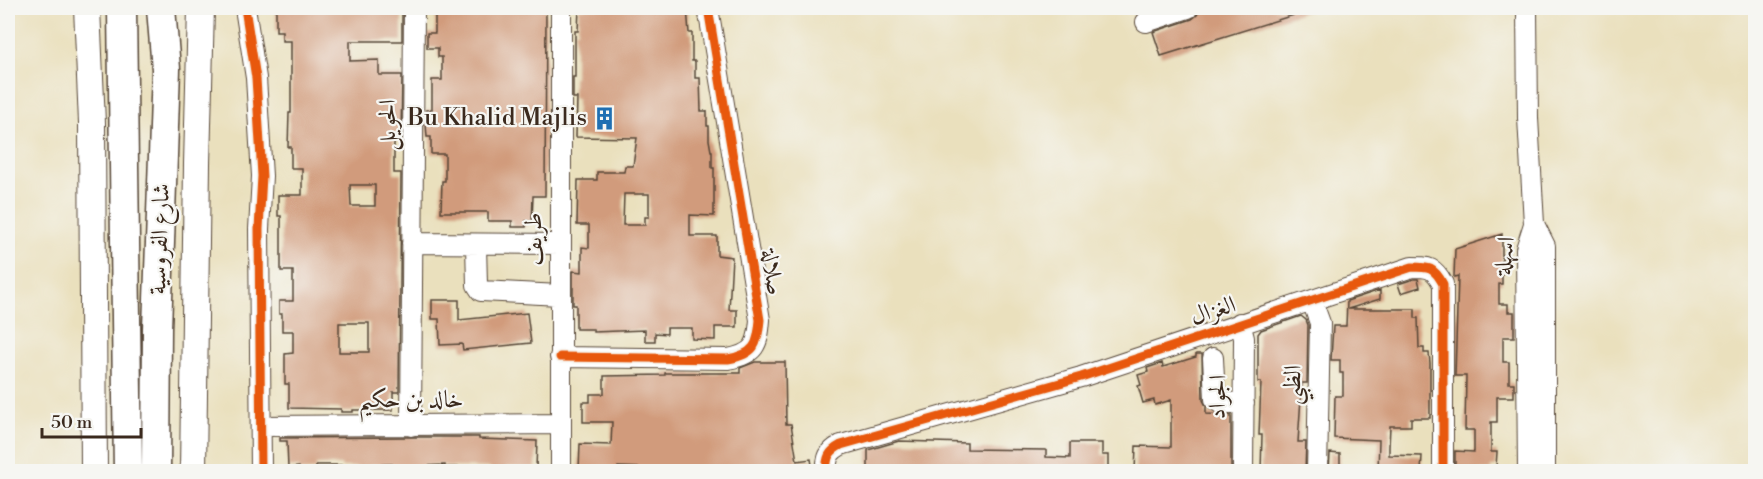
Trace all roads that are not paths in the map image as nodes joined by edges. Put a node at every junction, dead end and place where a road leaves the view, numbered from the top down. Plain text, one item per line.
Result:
1 (87, 8) edge
2 (161, 8) edge
3 (245, 8) edge
4 (414, 8) edge
5 (561, 8) edge
6 (708, 8) edge
7 (1188, 8) edge
8 (1527, 8) edge
9 (122, 9) dead end
10 (200, 14) edge
11 (1146, 22) dead end
12 (1534, 224) junction
13 (412, 243) junction
14 (476, 244) junction
15 (560, 244) junction
16 (560, 295) junction
17 (1312, 301) junction
18 (1240, 323) junction
19 (560, 357) junction
20 (1213, 358) dead end
21 (1244, 403) junction
22 (560, 424) junction
23 (261, 426) junction
24 (411, 426) junction
25 (94, 471) edge
26 (128, 471) edge
27 (156, 471) edge
28 (194, 471) edge
29 (261, 471) edge
30 (561, 471) edge
31 (826, 471) edge
32 (1243, 471) edge
33 (1317, 471) edge
34 (1443, 471) edge
35 (1528, 471) edge
36 (1545, 471) edge

1 - 25 main road
2 - 27 highway, شارع الفروسية
3 - 23 street
4 - 13 street, الحويل
5 - 15 street, طريف
6 - 19 street, صلالة
7 - 11 street
8 - 12 street
9 - 26 highway, شارع الفروسية
10 - 28 main road, شارع الفروسية
12 - 35 street, اسهلة
12 - 36 street, اسهلة
13 - 14 street
13 - 24 street, الحويل
14 - 15 street
14 - 16 street
15 - 16 street, طريف
16 - 19 street, طريف
17 - 18 street, الغزال
17 - 33 street, الظبي
17 - 34 street, الغزال
18 - 21 street, الجواد
18 - 31 street, الغزال
19 - 22 street, طريف
20 - 21 street
21 - 32 street, الجواد
22 - 24 street, خالد بن حكيم
22 - 30 street, طريف
23 - 24 street, خالد بن حكيم
23 - 29 street

